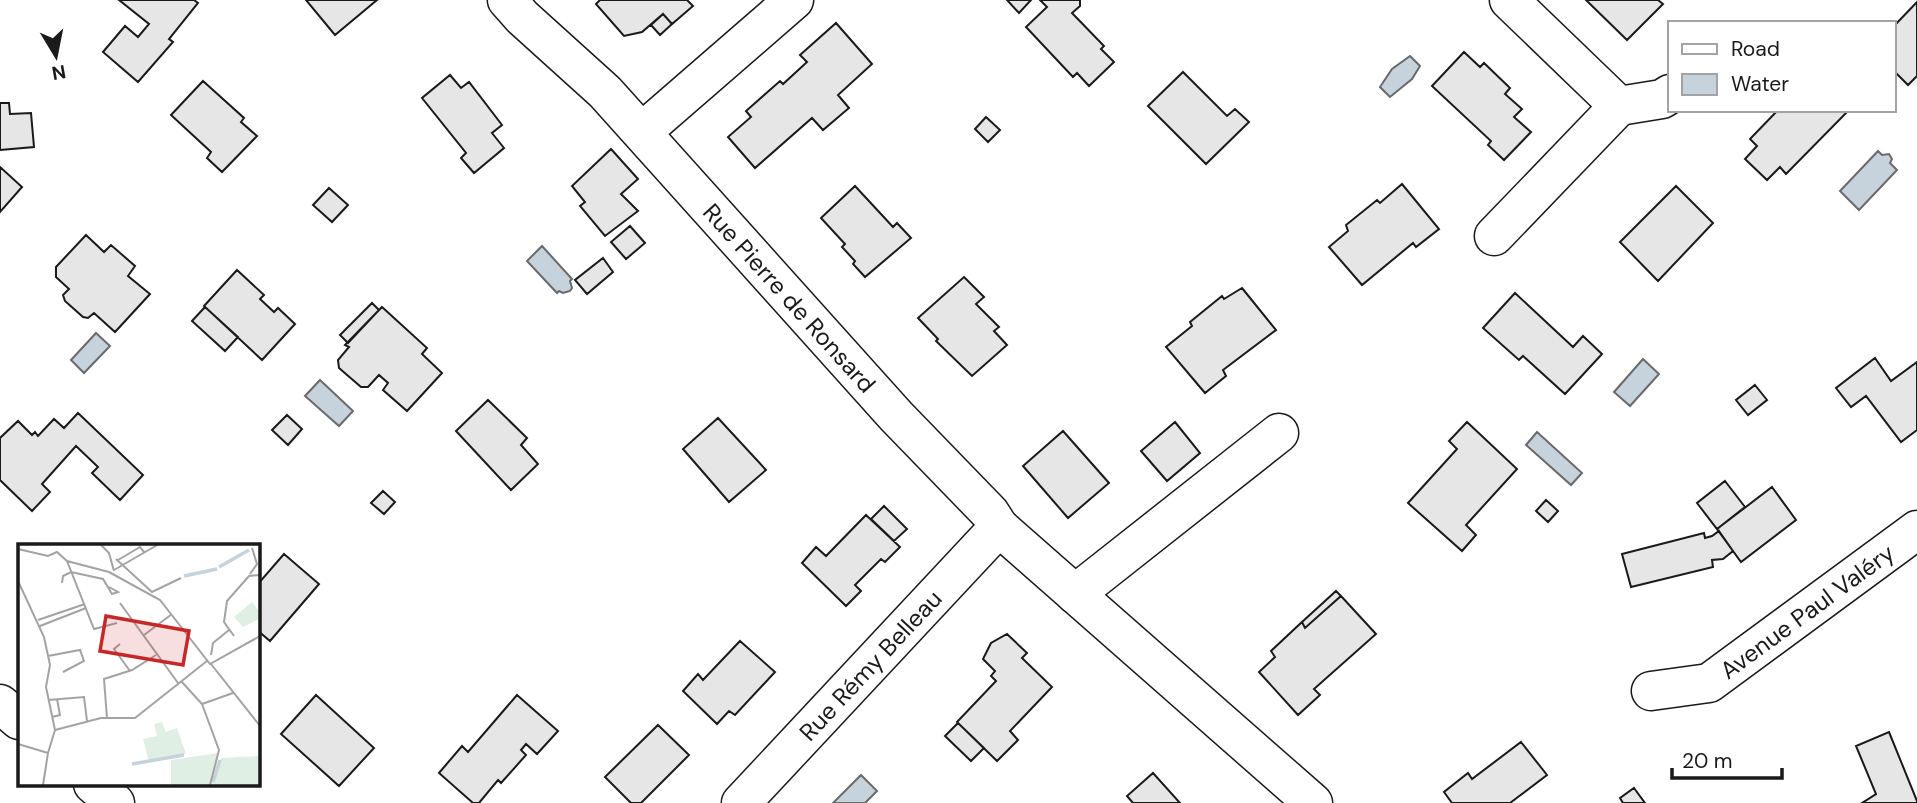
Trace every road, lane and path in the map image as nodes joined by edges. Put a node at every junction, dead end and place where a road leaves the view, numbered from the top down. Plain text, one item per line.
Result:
1 (507, 0) edge
2 (794, 0) edge
3 (1509, 0) edge
4 (1668, 95) edge
5 (1619, 106) junction
6 (642, 132) junction
7 (1494, 236) dead end
8 (1279, 433) dead end
9 (999, 527) junction
10 (1917, 530) edge
11 (1075, 594) junction
12 (1651, 691) dead end
13 (0, 704) edge
14 (18, 719) edge
15 (95, 786) edge
16 (116, 803) edge
17 (741, 803) edge
18 (1313, 803) edge

1 - 6 street, Rue Pierre de Ronsard
2 - 6 street
3 - 5 street
4 - 5 street
5 - 7 street
6 - 9 street, Rue Pierre de Ronsard
8 - 11 street
9 - 11 street, Rue Pierre de Ronsard
9 - 17 street, Rue Rémy Belleau
10 - 12 street, Avenue Paul Valéry
11 - 18 street, Rue Pierre de Ronsard
13 - 14 street
15 - 16 street

